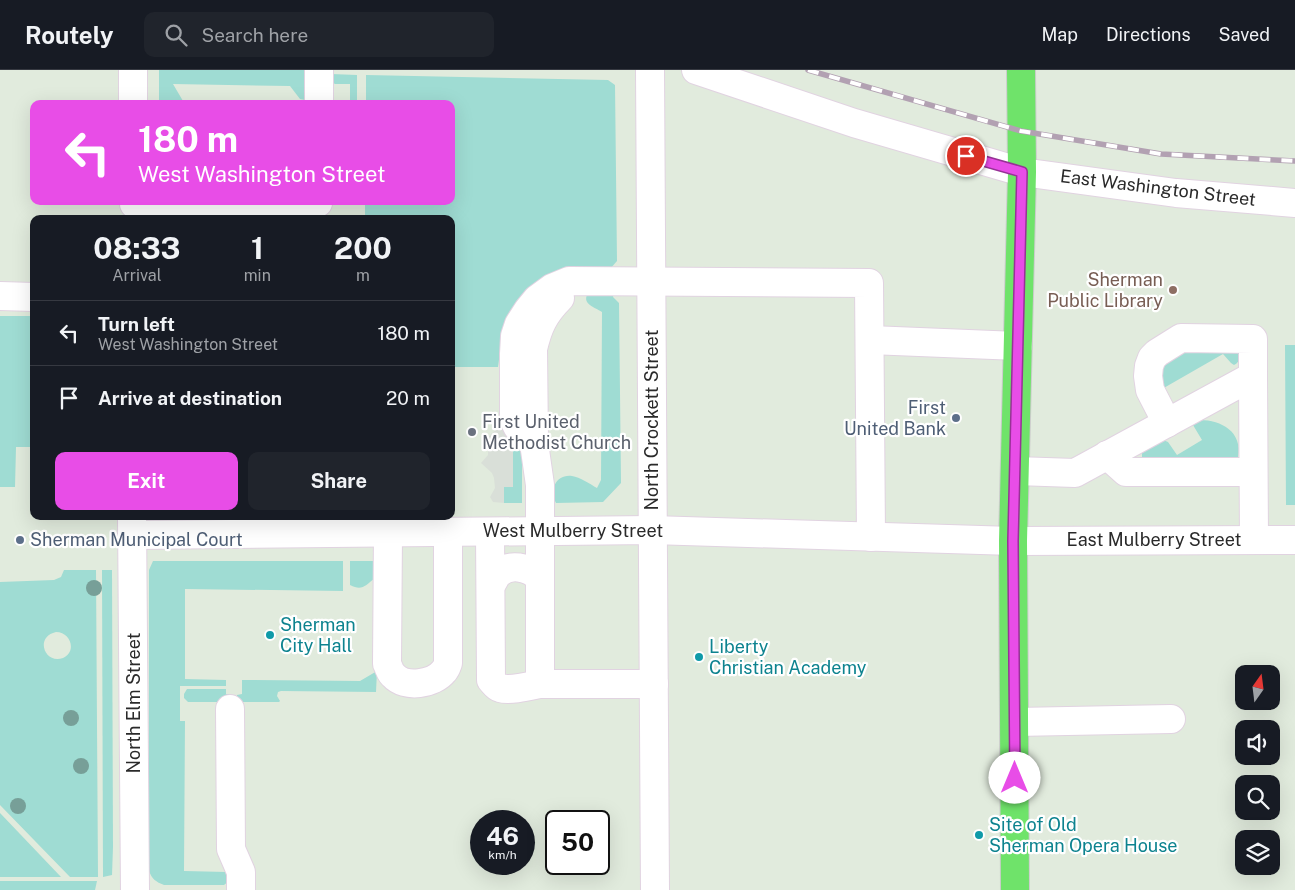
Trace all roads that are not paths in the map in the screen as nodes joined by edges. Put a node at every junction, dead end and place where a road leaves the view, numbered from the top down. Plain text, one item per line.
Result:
1 (132, 70) edge
2 (319, 70) edge
3 (650, 70) edge
4 (696, 70) edge
5 (1021, 70) edge
6 (133, 100) edge
7 (319, 100) edge
8 (1022, 172) junction
9 (1295, 203) edge
10 (244, 205) edge
11 (134, 208) edge
12 (651, 282) junction
13 (0, 296) edge
14 (30, 297) edge
15 (870, 340) junction
16 (1018, 346) junction
17 (1253, 376) junction
18 (1167, 423) junction
19 (1107, 455) junction
20 (1015, 471) junction
21 (1253, 472) junction
22 (132, 526) edge
23 (652, 530) junction
24 (540, 531) junction
25 (448, 532) junction
26 (490, 532) junction
27 (388, 533) junction
28 (871, 537) junction
29 (1254, 540) junction
30 (1295, 540) edge
31 (1013, 541) junction
32 (540, 578) junction
33 (491, 586) junction
34 (540, 684) junction
35 (654, 684) junction
36 (230, 709) dead end
37 (1171, 719) dead end
38 (1014, 722) junction
39 (135, 890) edge
40 (241, 890) edge
41 (655, 890) edge
42 (1015, 890) edge

1 - 6 street
2 - 7 street
3 - 12 street, North Crockett Street
4 - 8 street, East Washington Street
5 - 8 main road
8 - 9 street, East Washington Street
8 - 16 main road
10 - 11 street
12 - 15 street
12 - 23 street, North Crockett Street
12 - 24 street
13 - 14 street
15 - 16 street
15 - 28 street
16 - 20 main road
17 - 18 street
17 - 18 street
17 - 21 street
18 - 19 street
19 - 20 street
19 - 21 street
20 - 31 main road
21 - 29 street
22 - 27 street, West Mulberry Street
22 - 39 street, North Elm Street
23 - 24 street, West Mulberry Street
23 - 28 street, West Mulberry Street
23 - 35 street, North Crockett Street
24 - 26 street, West Mulberry Street
24 - 32 street
25 - 26 street, West Mulberry Street
25 - 27 street, West Mulberry Street
25 - 27 street
26 - 33 street
28 - 31 street, West Mulberry Street
29 - 30 street, East Mulberry Street
29 - 31 street, East Mulberry Street
31 - 38 main road
32 - 33 street
32 - 34 street
33 - 34 street
34 - 35 street
35 - 41 street, North Crockett Street
36 - 40 street
37 - 38 street
38 - 42 main road

